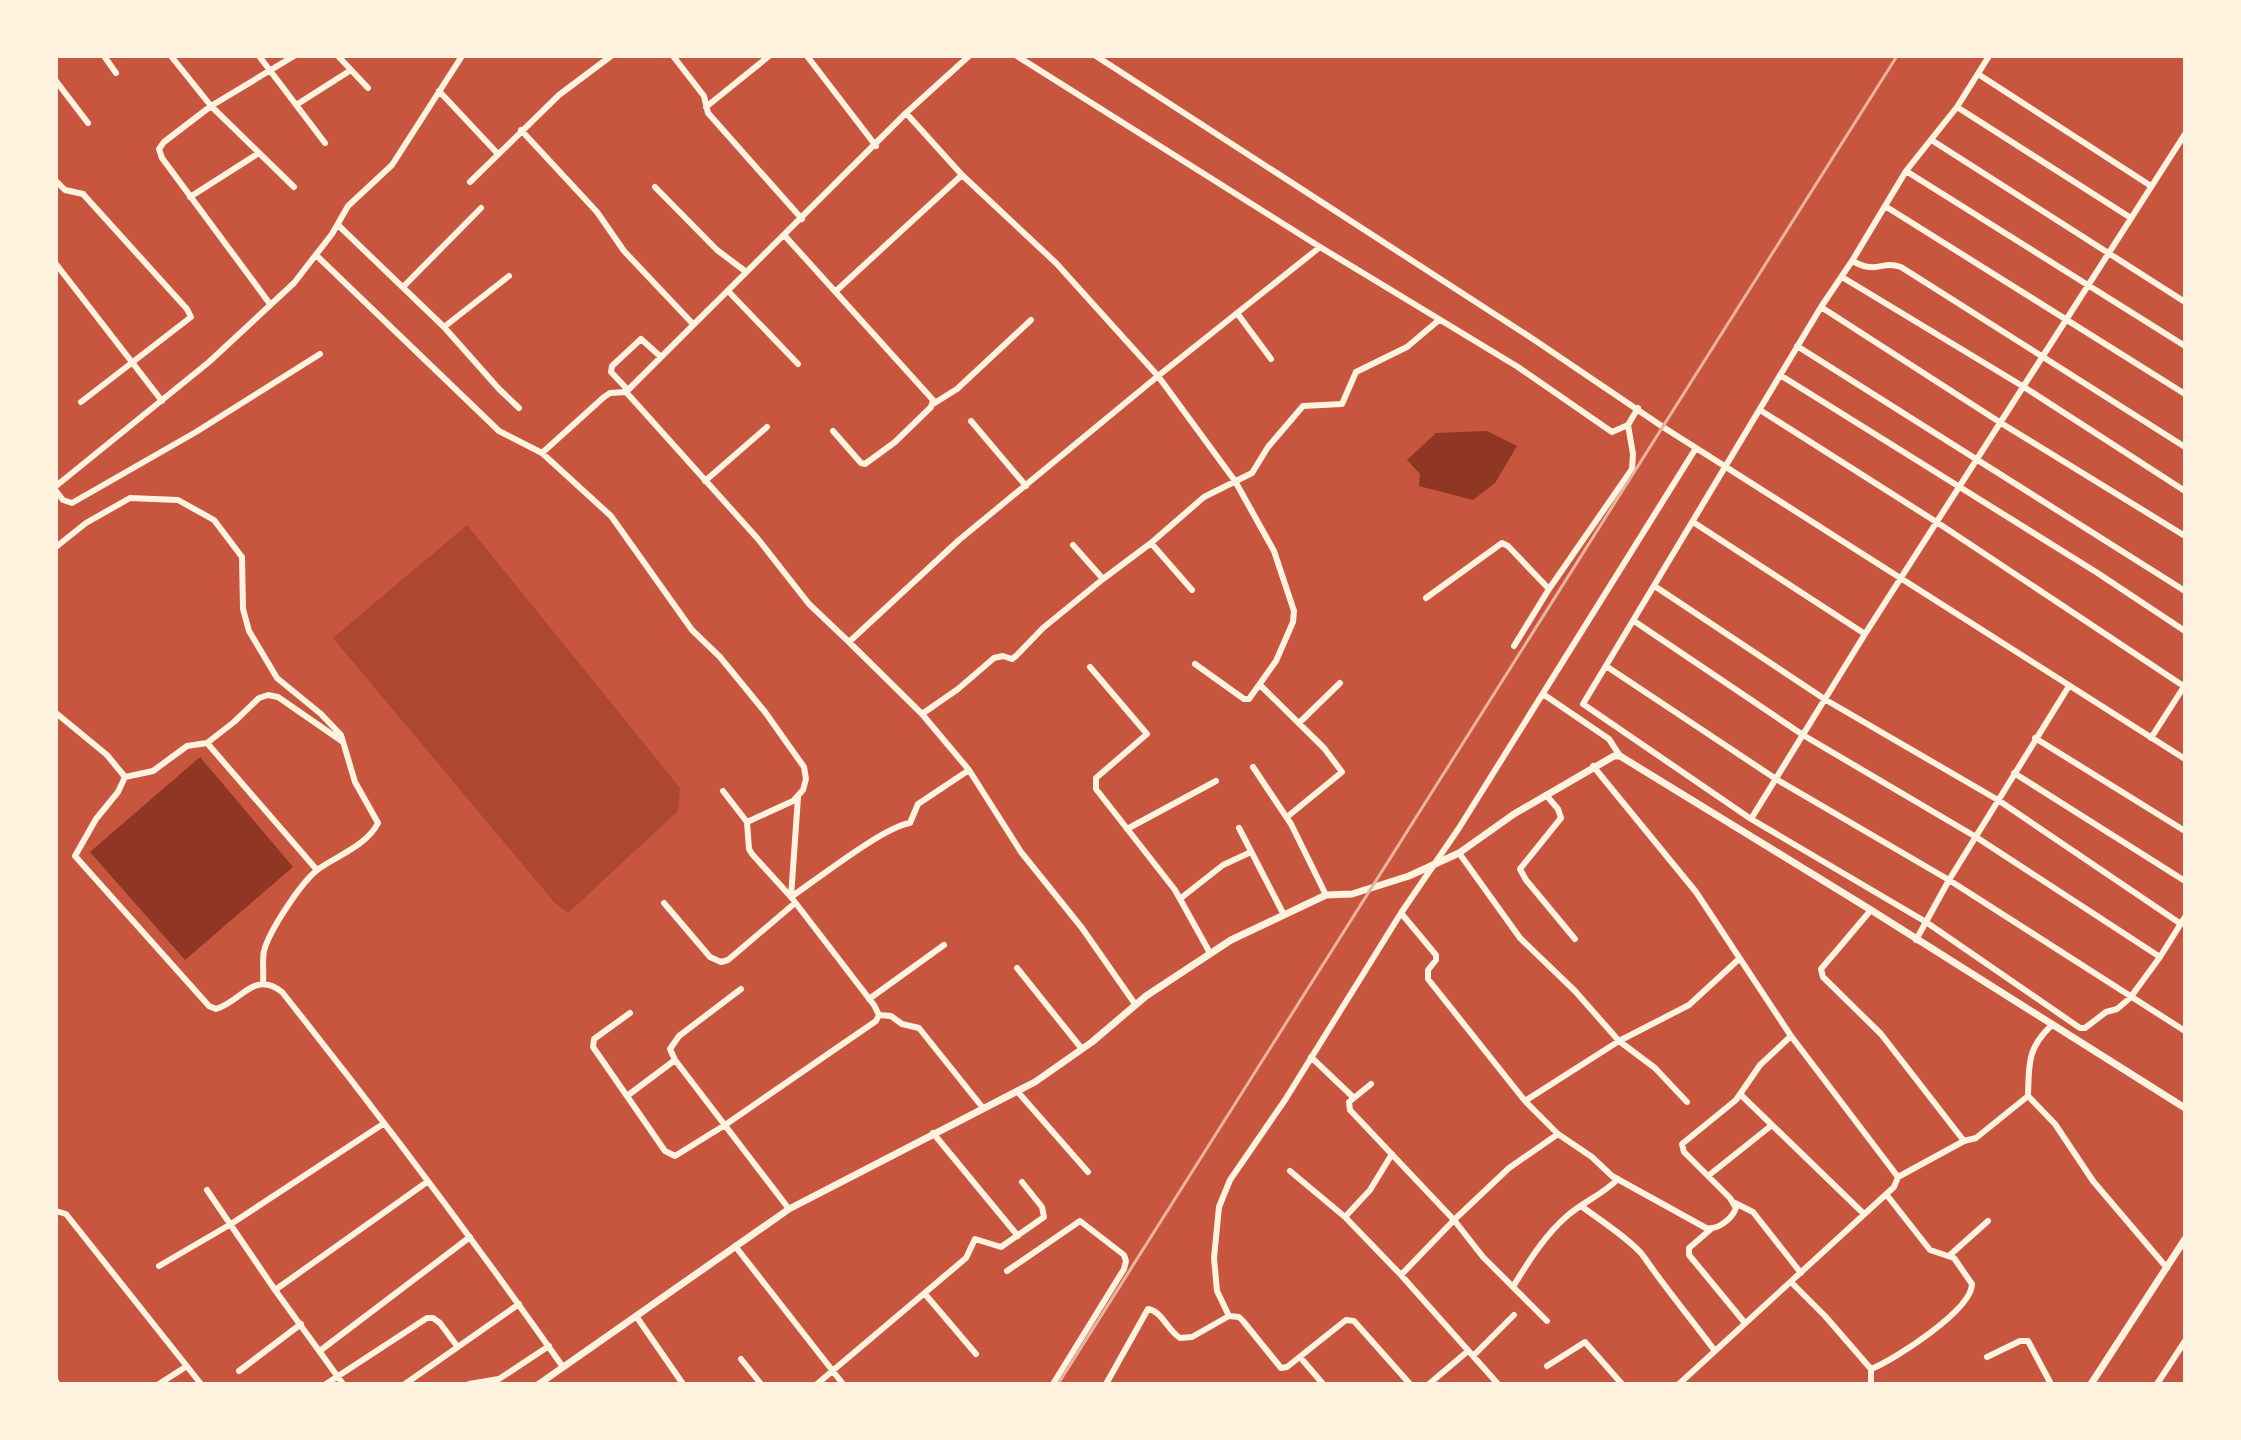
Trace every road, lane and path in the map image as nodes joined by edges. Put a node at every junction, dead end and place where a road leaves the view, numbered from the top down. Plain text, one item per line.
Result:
1 (104, 56) edge
2 (171, 56) edge
3 (259, 56) edge
4 (294, 56) edge
5 (338, 56) edge
6 (462, 56) edge
7 (611, 56) edge
8 (673, 56) edge
9 (769, 56) edge
10 (807, 56) edge
11 (969, 56) edge
12 (1017, 56) edge
13 (1096, 56) edge
14 (1989, 56) edge
15 (351, 70) junction
16 (272, 72) junction
17 (116, 73) dead end
18 (1978, 74) junction
19 (56, 81) edge
20 (368, 88) dead end
21 (439, 91) junction
22 (296, 105) junction
23 (211, 106) junction
24 (706, 107) junction
25 (1957, 107) junction
26 (906, 113) junction
27 (88, 123) dead end
28 (521, 130) junction
29 (2185, 134) edge
30 (1933, 141) junction
31 (325, 143) dead end
32 (876, 146) junction
33 (259, 153) junction
34 (498, 154) junction
35 (1906, 171) junction
36 (962, 175) junction
37 (56, 181) edge
38 (470, 182) dead end
39 (2151, 186) junction
40 (294, 187) dead end
41 (655, 187) dead end
42 (190, 197) junction
43 (1885, 206) junction
44 (481, 208) dead end
45 (2131, 218) junction
46 (802, 219) junction
47 (338, 225) junction
48 (785, 236) junction
49 (1320, 247) junction
50 (2109, 252) junction
51 (316, 255) junction
52 (1852, 261) junction
53 (56, 264) edge
54 (745, 271) junction
55 (509, 276) dead end
56 (1842, 277) junction
57 (2090, 284) junction
58 (403, 287) junction
59 (836, 291) junction
60 (729, 292) junction
61 (2185, 302) edge
62 (270, 304) junction
63 (1821, 307) junction
64 (1237, 313) junction
65 (2067, 319) junction
66 (1031, 320) dead end
67 (1439, 320) junction
68 (693, 324) junction
69 (444, 327) junction
70 (1797, 346) junction
71 (2185, 346) edge
72 (320, 354) dead end
73 (2044, 356) junction
74 (661, 357) junction
75 (1271, 359) dead end
76 (132, 363) junction
77 (798, 364) dead end
78 (1780, 375) junction
79 (1158, 376) junction
80 (2024, 387) junction
81 (627, 391) junction
82 (2185, 394) edge
83 (162, 401) junction
84 (81, 402) dead end
85 (933, 404) junction
86 (519, 408) dead end
87 (1638, 408) junction
88 (1760, 410) junction
89 (971, 421) dead end
90 (2001, 423) junction
91 (1628, 425) junction
92 (767, 427) dead end
93 (833, 431) dead end
94 (2185, 447) edge
95 (1696, 448) junction
96 (542, 453) junction
97 (1978, 459) junction
98 (1725, 467) junction
99 (705, 481) junction
100 (1235, 481) junction
101 (1026, 486) junction
102 (1960, 487) junction
103 (56, 488) edge
104 (2185, 491) edge
105 (1693, 522) junction
106 (1938, 523) junction
107 (2185, 536) edge
108 (1151, 543) junction
109 (1073, 545) dead end
110 (56, 547) edge
111 (1103, 579) junction
112 (1901, 580) junction
113 (1656, 587) junction
114 (1549, 589) junction
115 (1192, 590) dead end
116 (2185, 591) edge
117 (1426, 598) dead end
118 (1634, 621) junction
119 (2185, 631) edge
120 (1865, 634) junction
121 (849, 642) junction
122 (1514, 646) dead end
123 (1195, 664) dead end
124 (1606, 666) junction
125 (1090, 667) dead end
126 (1340, 683) dead end
127 (1260, 685) junction
128 (2069, 686) junction
129 (2185, 686) edge
130 (1543, 694) junction
131 (1826, 700) junction
132 (56, 713) edge
133 (922, 714) junction
134 (1299, 723) junction
135 (1803, 735) junction
136 (2035, 738) junction
137 (2151, 738) junction
138 (343, 742) junction
139 (207, 743) junction
140 (1620, 756) junction
141 (2185, 759) edge
142 (1593, 766) junction
143 (1253, 767) dead end
144 (969, 770) junction
145 (2014, 773) junction
146 (125, 777) junction
147 (1776, 779) junction
148 (1216, 781) dead end
149 (723, 791) dead end
150 (1546, 795) junction
151 (798, 797) junction
152 (1998, 800) junction
153 (1287, 817) junction
154 (1751, 819) junction
155 (747, 822) junction
156 (1239, 828) dead end
157 (1127, 829) junction
158 (2185, 831) edge
159 (1976, 837) junction
160 (1251, 852) junction
161 (1459, 853) junction
162 (1435, 863) junction
163 (317, 870) junction
164 (1949, 880) junction
165 (2185, 881) edge
166 (1326, 895) junction
167 (1181, 898) junction
168 (793, 900) junction
169 (664, 903) dead end
170 (1871, 910) junction
171 (1401, 913) junction
172 (1284, 915) junction
173 (2183, 920) edge
174 (1926, 922) junction
175 (1575, 939) dead end
176 (1916, 940) junction
177 (944, 945) dead end
178 (1210, 953) junction
179 (2160, 957) junction
180 (1739, 959) junction
181 (1017, 968) dead end
182 (263, 982) junction
183 (741, 989) dead end
184 (2130, 998) junction
185 (869, 999) junction
186 (1135, 1004) junction
187 (630, 1013) dead end
188 (879, 1015) junction
189 (2052, 1025) junction
190 (2185, 1031) edge
191 (1791, 1036) junction
192 (1619, 1041) junction
193 (1082, 1049) junction
194 (1311, 1057) junction
195 (675, 1060) junction
196 (1371, 1084) dead end
197 (1017, 1091) junction
198 (1741, 1095) junction
199 (627, 1096) junction
200 (2028, 1096) junction
201 (1354, 1098) junction
202 (1525, 1101) junction
203 (1687, 1102) dead end
204 (983, 1108) junction
205 (2185, 1108) edge
206 (383, 1124) junction
207 (725, 1125) junction
208 (1772, 1125) junction
209 (933, 1133) junction
210 (1558, 1134) junction
211 (1964, 1141) junction
212 (1392, 1154) junction
213 (1290, 1171) dead end
214 (1088, 1172) dead end
215 (1708, 1176) junction
216 (1898, 1177) junction
217 (1618, 1179) junction
218 (427, 1182) junction
219 (1022, 1182) dead end
220 (207, 1190) dead end
221 (1886, 1194) junction
222 (56, 1202) edge
223 (1735, 1203) junction
224 (1581, 1206) junction
225 (789, 1209) junction
226 (59, 1211) edge
227 (1864, 1214) junction
228 (1345, 1217) junction
229 (1454, 1220) junction
230 (1988, 1221) dead end
231 (231, 1224) junction
232 (1711, 1229) junction
233 (1018, 1236) junction
234 (470, 1237) junction
235 (2185, 1239) edge
236 (735, 1246) junction
237 (1950, 1255) junction
238 (159, 1266) dead end
239 (2167, 1268) junction
240 (1007, 1271) dead end
241 (1801, 1273) junction
242 (1401, 1275) junction
243 (1791, 1282) junction
244 (1514, 1285) junction
245 (275, 1290) junction
246 (925, 1294) junction
247 (519, 1304) junction
248 (1514, 1315) dead end
249 (636, 1316) junction
250 (1229, 1316) junction
251 (1547, 1321) dead end
252 (1745, 1323) junction
253 (301, 1324) junction
254 (2185, 1341) edge
255 (457, 1346) junction
256 (549, 1346) junction
257 (321, 1350) junction
258 (1715, 1351) junction
259 (1470, 1353) junction
260 (976, 1354) dead end
261 (1300, 1357) junction
262 (1987, 1357) dead end
263 (741, 1359) dead end
264 (187, 1366) junction
265 (1547, 1366) dead end
266 (563, 1367) junction
267 (1871, 1369) junction
268 (239, 1371) dead end
269 (832, 1371) junction
270 (338, 1376) junction
271 (199, 1383) edge
272 (159, 1384) edge
273 (326, 1384) edge
274 (343, 1384) edge
275 (405, 1384) edge
276 (469, 1384) edge
277 (539, 1384) edge
278 (683, 1384) edge
279 (761, 1384) edge
280 (817, 1384) edge
281 (843, 1384) edge
282 (1053, 1384) edge
283 (1106, 1384) edge
284 (1323, 1384) edge
285 (1410, 1384) edge
286 (1429, 1384) edge
287 (1498, 1384) edge
288 (1622, 1384) edge
289 (1679, 1384) edge
290 (1871, 1384) edge
291 (2051, 1384) edge
292 (2091, 1384) edge
293 (2157, 1384) edge

1 - 17 street
2 - 23 street
3 - 16 street
4 - 16 street
5 - 15 street
6 - 21 street
7 - 28 street
8 - 24 street
9 - 24 street
10 - 32 street
11 - 26 street
12 - 49 street
13 - 87 street
14 - 18 street
15 - 20 street
15 - 22 street
16 - 22 street
16 - 23 street
18 - 25 street
18 - 39 street
19 - 27 street
21 - 34 street
21 - 47 street
22 - 31 street
23 - 33 street
23 - 42 street
24 - 46 street
25 - 30 street
25 - 45 street
26 - 32 street
26 - 36 street
28 - 34 street
28 - 68 street
29 - 39 street
30 - 35 street
30 - 50 street
32 - 46 street
33 - 40 street
33 - 42 street
34 - 38 street
35 - 43 street
35 - 57 street
36 - 59 street
36 - 79 street
37 - 76 street
39 - 45 street
41 - 54 street
42 - 62 street
43 - 52 street
43 - 65 street
44 - 58 street
45 - 50 street
46 - 48 street
47 - 51 street
47 - 58 street
48 - 54 street
48 - 59 street
49 - 64 street
49 - 67 street
50 - 57 street
50 - 61 street
51 - 62 street
51 - 96 street
52 - 56 street
52 - 73 street
53 - 76 street
54 - 60 street
55 - 69 street
56 - 63 street
56 - 80 street
57 - 65 street
57 - 71 street
58 - 69 street
59 - 85 street
60 - 68 street
60 - 77 street
62 - 83 street
63 - 70 street
63 - 90 street
64 - 75 street
64 - 79 street
65 - 73 street
65 - 82 street
66 - 85 street
67 - 91 street
67 - 100 street
68 - 74 street
69 - 86 street
70 - 78 street
70 - 97 street
72 - 103 street
73 - 80 street
73 - 94 street
74 - 81 street
74 - 81 street
76 - 83 street
76 - 84 street
78 - 88 street
78 - 102 street
79 - 100 street
79 - 101 street
80 - 90 street
80 - 104 street
81 - 96 street
81 - 99 street
83 - 103 street
85 - 93 street
87 - 91 street
87 - 95 street
88 - 98 street
88 - 106 street
89 - 101 street
90 - 97 street
90 - 107 street
91 - 114 street
92 - 99 street
95 - 98 street
95 - 130 street
96 - 151 street
97 - 102 street
97 - 116 street
98 - 105 street
98 - 112 street
99 - 121 street
100 - 108 street
100 - 127 street
101 - 121 street
102 - 106 street
102 - 119 street
105 - 113 street
105 - 120 street
106 - 112 street
106 - 129 street
108 - 111 street
108 - 115 street
109 - 111 street
110 - 138 street
111 - 133 street
112 - 120 street
112 - 128 street
113 - 118 street
113 - 131 street
114 - 117 street
114 - 122 street
118 - 124 street
118 - 135 street
120 - 131 street
121 - 133 street
123 - 127 street
124 - 147 street
124 - 154 street
125 - 157 street
126 - 134 street
127 - 134 street
128 - 136 street
128 - 137 street
129 - 137 street
130 - 140 street
130 - 162 street
131 - 135 street
131 - 152 street
132 - 146 street
133 - 144 street
134 - 153 street
135 - 147 street
135 - 159 street
136 - 145 street
136 - 158 street
137 - 141 street
138 - 139 street
138 - 163 street
139 - 146 street
139 - 163 street
140 - 142 street
140 - 170 street
142 - 150 street
142 - 180 street
143 - 153 street
144 - 168 street
144 - 186 street
145 - 152 street
145 - 165 street
146 - 182 street
147 - 154 street
147 - 164 street
148 - 157 street
149 - 155 street
150 - 161 street
150 - 175 street
151 - 155 street
151 - 168 street
152 - 159 street
152 - 173 street
153 - 166 street
154 - 174 street
155 - 168 street
156 - 160 street
157 - 167 street
159 - 164 street
159 - 179 street
160 - 167 street
160 - 172 street
161 - 162 street
161 - 192 street
162 - 166 street
162 - 171 street
163 - 182 street
164 - 174 street
164 - 184 street
166 - 172 street
167 - 178 street
168 - 169 street
168 - 185 street
170 - 176 street
170 - 211 street
171 - 194 street
171 - 202 street
172 - 178 street
173 - 179 street
174 - 176 street
174 - 184 street
176 - 189 street
177 - 185 street
178 - 186 street
179 - 184 street
180 - 191 street
180 - 192 street
181 - 193 street
182 - 206 street
183 - 195 street
184 - 190 street
185 - 188 street
186 - 193 street
187 - 199 street
188 - 204 street
188 - 207 street
189 - 200 street
189 - 205 street
191 - 198 street
191 - 216 street
192 - 202 street
192 - 203 street
193 - 197 street
194 - 201 street
194 - 250 street
195 - 199 street
195 - 207 street
196 - 201 street
197 - 204 street
197 - 214 street
198 - 208 street
198 - 215 street
199 - 207 street
200 - 211 street
200 - 239 street
201 - 212 street
202 - 210 street
204 - 209 street
206 - 218 street
206 - 231 street
207 - 225 street
208 - 215 street
208 - 227 street
209 - 225 street
209 - 233 street
210 - 217 street
210 - 229 street
211 - 216 street
212 - 228 street
212 - 229 street
213 - 228 street
215 - 223 street
216 - 221 street
217 - 224 street
217 - 232 street
218 - 234 street
218 - 245 street
219 - 233 street
220 - 231 street
221 - 227 street
221 - 237 street
222 - 226 street
223 - 232 street
223 - 241 street
224 - 244 street
224 - 258 street
225 - 236 street
226 - 264 street
227 - 241 street
228 - 242 street
229 - 242 street
229 - 244 street
230 - 237 street
231 - 238 street
231 - 245 street
232 - 252 street
233 - 246 street
234 - 247 street
234 - 257 street
235 - 239 street
236 - 249 street
236 - 269 street
237 - 267 street
239 - 292 street
240 - 282 street
241 - 243 street
242 - 259 street
243 - 252 street
243 - 267 street
244 - 251 street
245 - 253 street
246 - 260 street
246 - 269 street
247 - 255 street
247 - 256 street
248 - 259 street
249 - 266 street
249 - 278 street
250 - 261 street
250 - 283 street
252 - 258 street
253 - 257 street
253 - 268 street
254 - 293 street
255 - 270 street
255 - 275 street
256 - 266 street
256 - 276 street
257 - 270 street
258 - 289 street
259 - 286 street
259 - 287 street
261 - 284 street
261 - 285 street
262 - 291 street
263 - 279 street
264 - 271 street
264 - 272 street
265 - 288 street
266 - 277 street
267 - 290 street
269 - 280 street
269 - 281 street
270 - 273 street
270 - 274 street

